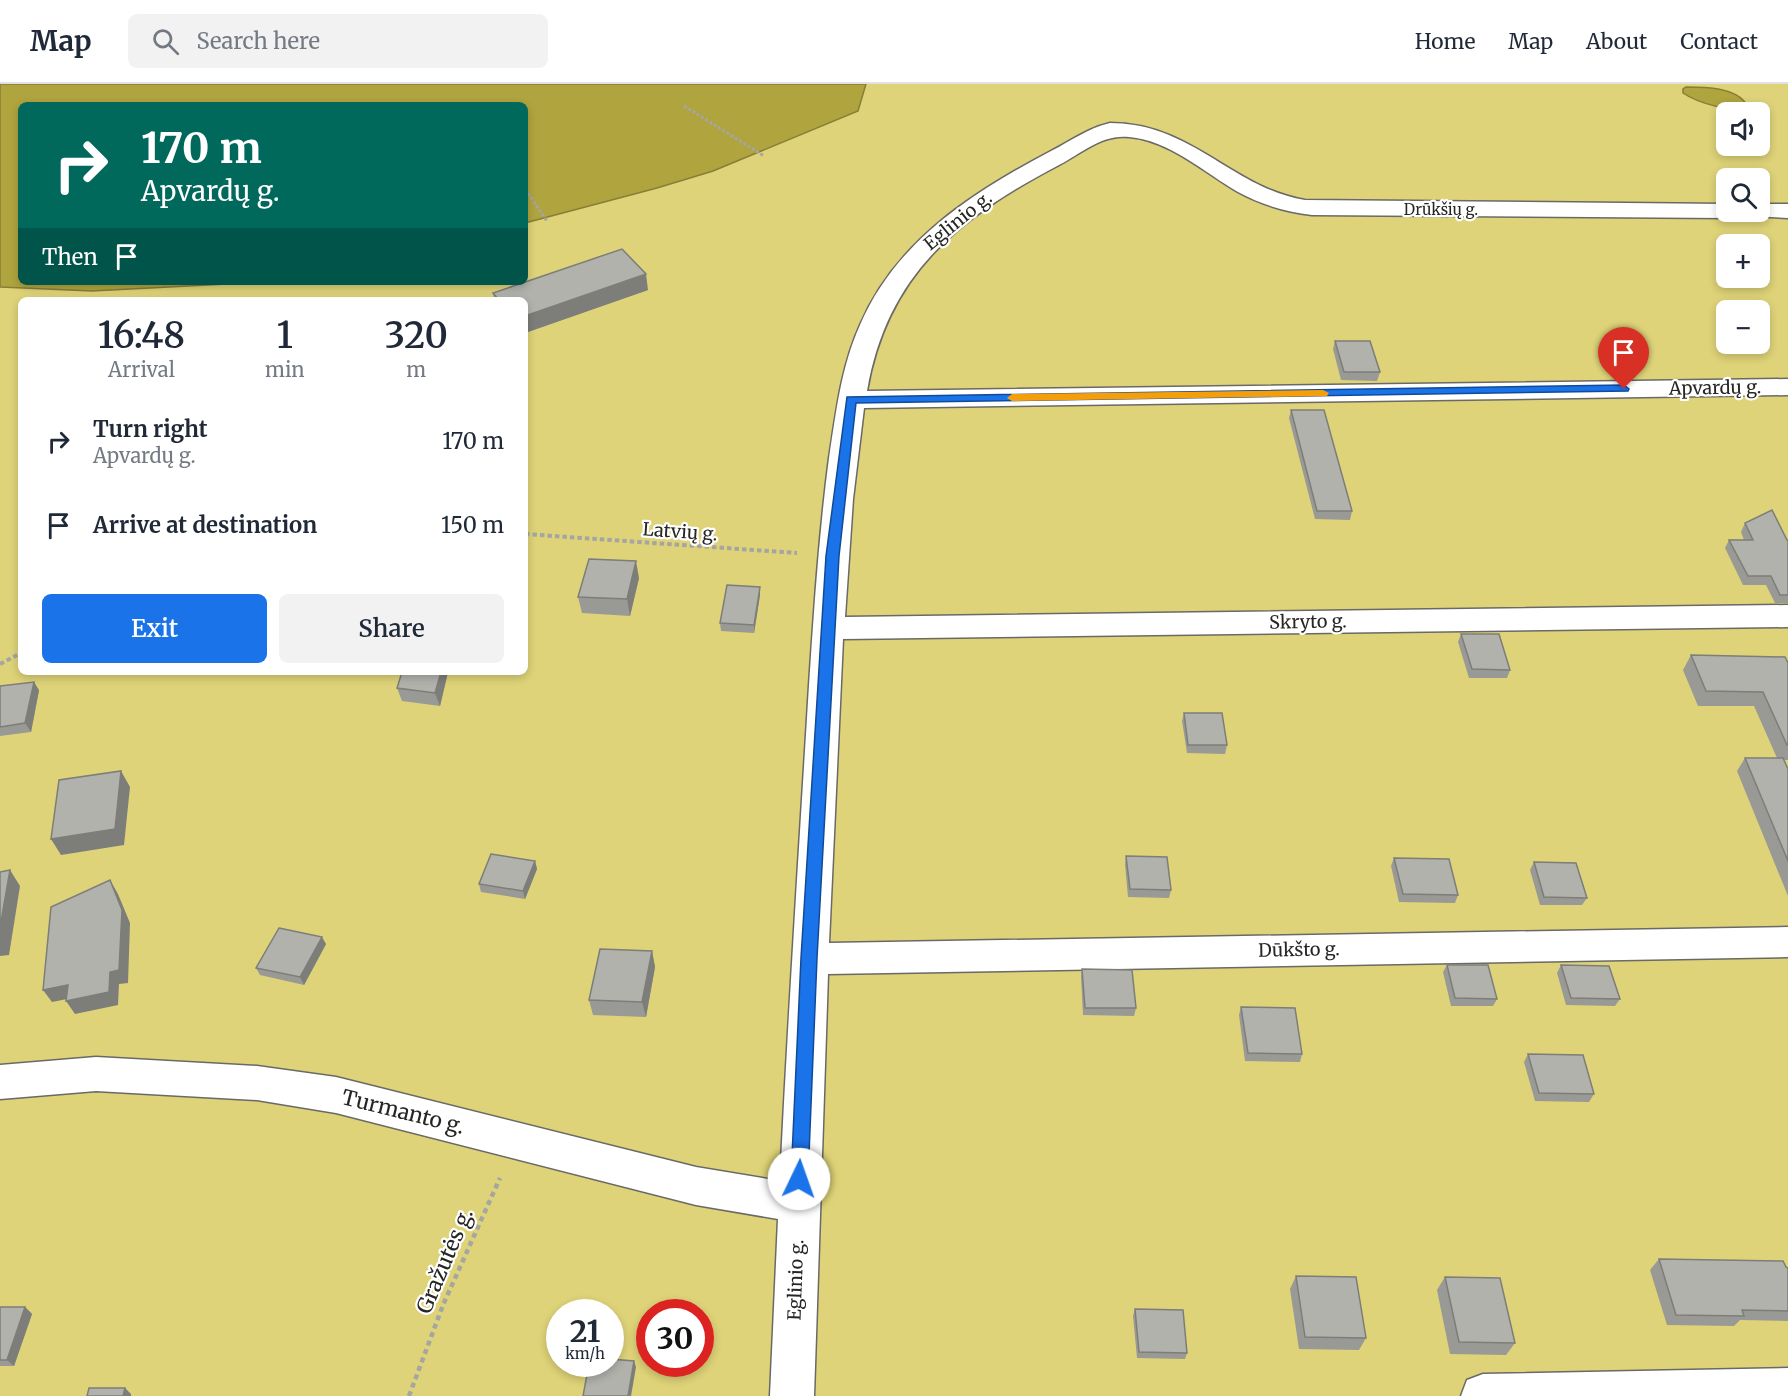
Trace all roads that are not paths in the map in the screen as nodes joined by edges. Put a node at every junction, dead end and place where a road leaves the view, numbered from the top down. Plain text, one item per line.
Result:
1 (1171, 143) joint
2 (1716, 211) edge
3 (1770, 211) edge
4 (1788, 211) edge
5 (1788, 387) edge
6 (851, 400) junction
7 (1788, 616) edge
8 (828, 628) junction
9 (1788, 942) edge
10 (809, 958) junction
11 (0, 1082) edge
12 (798, 1202) junction
13 (1788, 1390) edge
14 (792, 1396) edge
15 (1483, 1396) edge

1 - 2 street, Drūkšių g.
1 - 6 street, Eglinio g.
3 - 4 street
5 - 6 street, Apvardų g.
6 - 8 street, Eglinio g.
7 - 8 street, Skryto g.
8 - 10 street, Eglinio g.
9 - 10 street, Dūkšto g.
10 - 12 street, Eglinio g.
11 - 12 street, Turmanto g.
12 - 14 street, Eglinio g.
13 - 15 street

